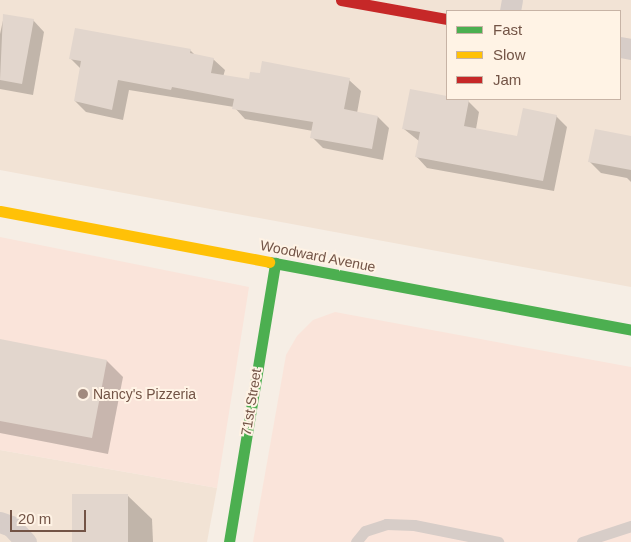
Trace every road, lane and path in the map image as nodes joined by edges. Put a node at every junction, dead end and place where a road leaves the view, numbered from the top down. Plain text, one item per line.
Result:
1 (341, 0) edge
2 (446, 20) edge
3 (0, 211) edge
4 (274, 263) junction
5 (631, 330) edge
6 (0, 522) edge
7 (631, 526) edge
8 (26, 542) edge
9 (229, 542) edge
10 (356, 542) edge
11 (498, 542) edge
12 (582, 542) edge

1 - 2 main road
3 - 4 main road, Woodward Avenue
4 - 5 main road, Woodward Avenue
4 - 9 main road, 71st Street
6 - 8 street
7 - 12 lane
10 - 11 lane

